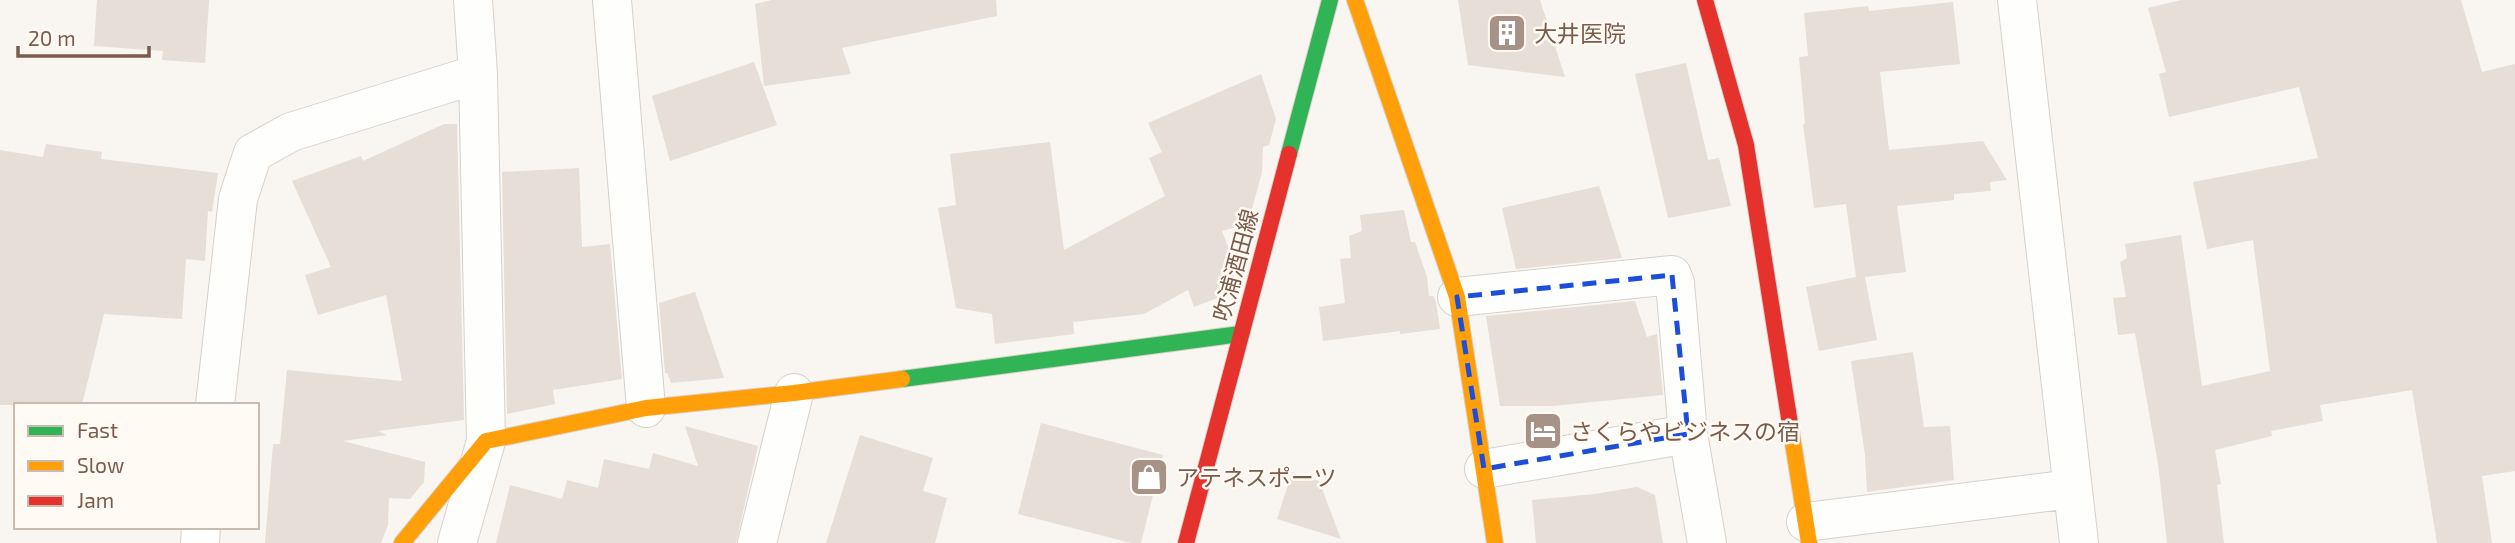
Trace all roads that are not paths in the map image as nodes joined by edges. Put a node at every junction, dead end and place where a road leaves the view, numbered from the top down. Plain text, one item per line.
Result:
1 (473, 0) edge
2 (612, 0) edge
3 (1330, 0) edge
4 (1355, 0) edge
5 (1705, 0) edge
6 (2017, 0) edge
7 (478, 74) junction
8 (1457, 298) junction
9 (1240, 334) junction
10 (794, 393) junction
11 (215, 403) edge
12 (646, 408) junction
13 (1688, 434) junction
14 (486, 441) junction
15 (1484, 469) junction
16 (2071, 489) junction
17 (1808, 532) edge
18 (402, 543) edge
19 (457, 543) edge
20 (757, 543) edge
21 (1186, 543) edge
22 (1495, 543) edge
23 (1707, 543) edge
24 (2079, 543) edge

1 - 7 street
2 - 12 street
3 - 9 street, 吹浦酒田線
4 - 8 street
5 - 17 street
6 - 16 street
7 - 11 street
7 - 14 street
8 - 13 street
8 - 15 street
9 - 10 street
9 - 21 street, 吹浦酒田線
10 - 12 street
10 - 20 street
12 - 14 street
13 - 15 street
13 - 23 street
14 - 18 street
14 - 19 street
15 - 22 street
16 - 17 street
16 - 24 street

